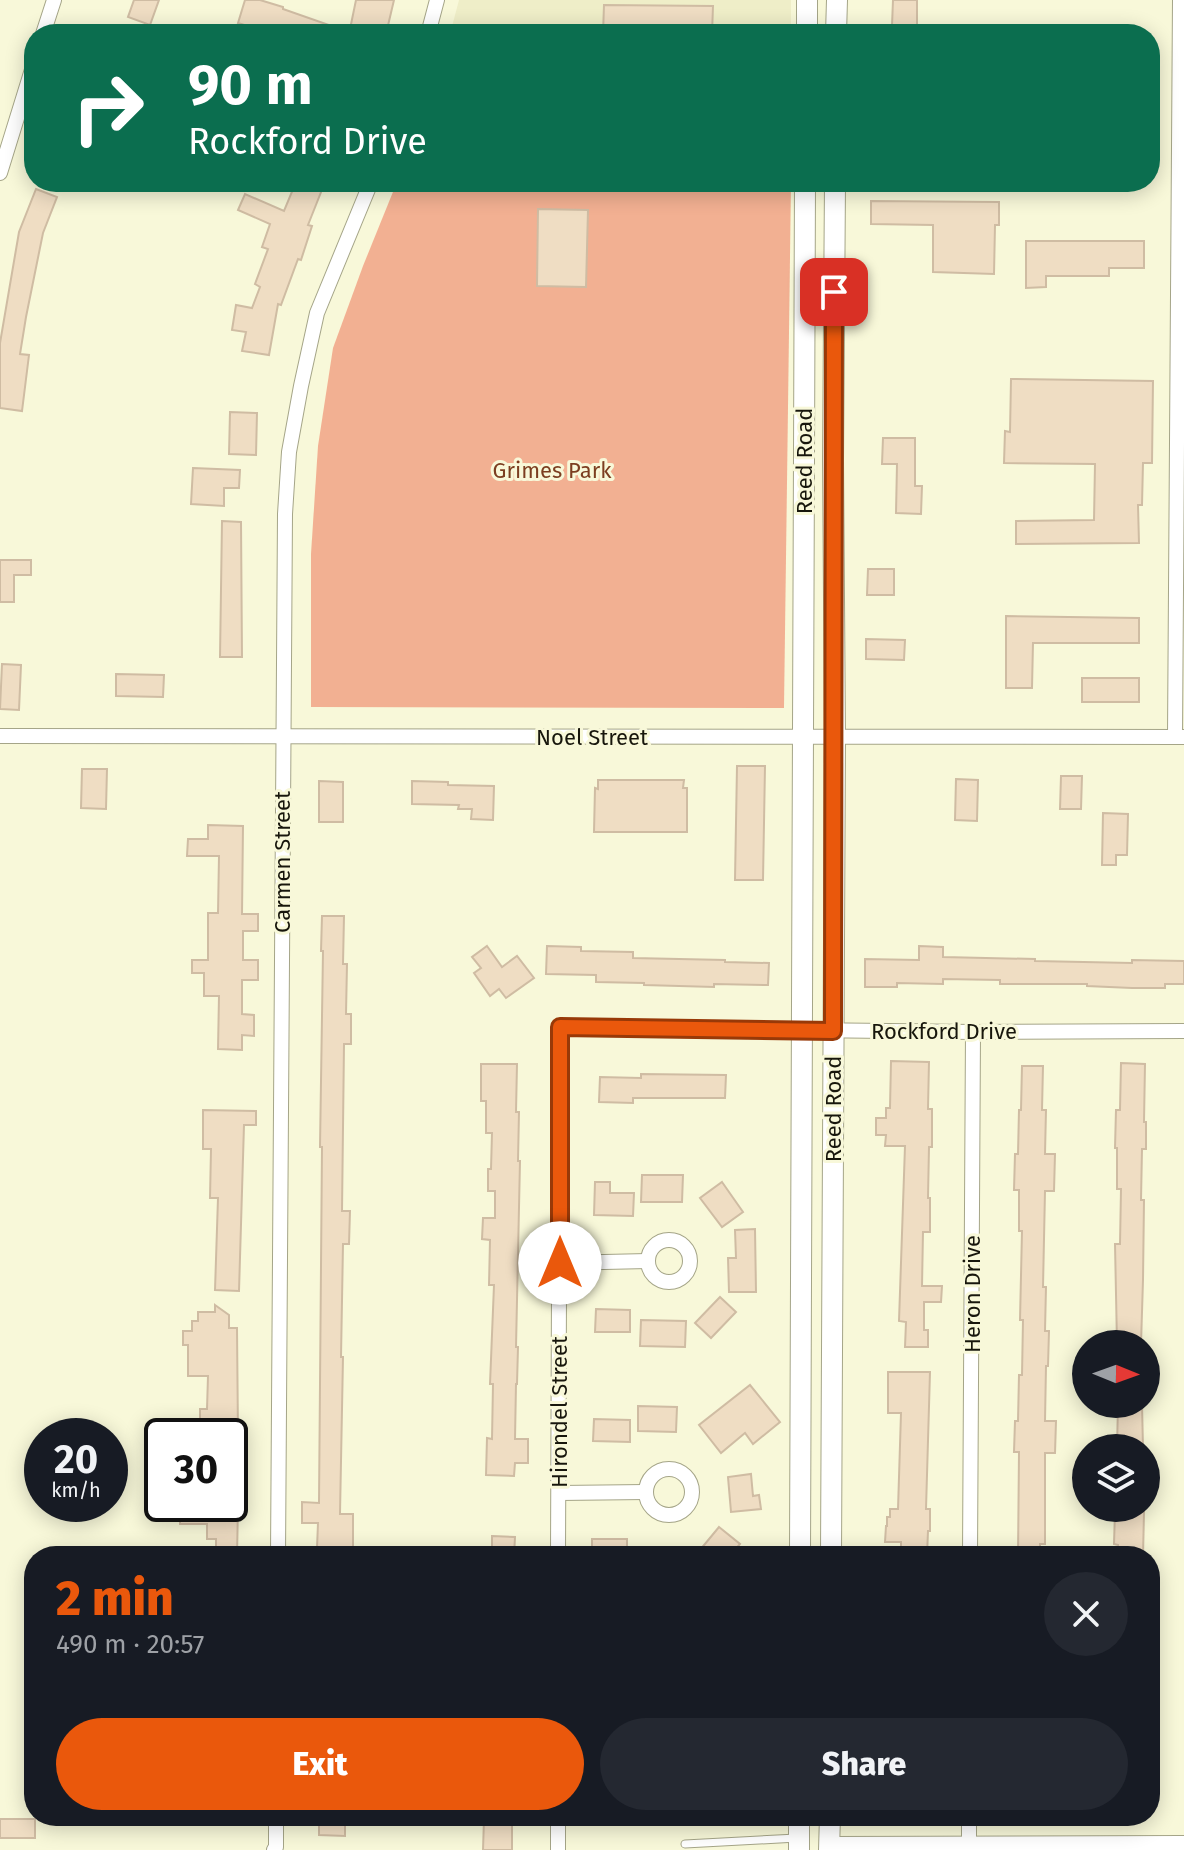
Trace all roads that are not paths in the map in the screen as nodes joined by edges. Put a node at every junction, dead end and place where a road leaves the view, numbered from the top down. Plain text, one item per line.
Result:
1 (54, 0) edge
2 (437, 0) edge
3 (807, 0) edge
4 (837, 0) edge
5 (1180, 0) edge
6 (46, 24) edge
7 (431, 24) edge
8 (807, 24) edge
9 (836, 24) edge
10 (24, 95) edge
11 (0, 173) edge
12 (367, 192) edge
13 (805, 192) edge
14 (835, 192) edge
15 (804, 458) junction
16 (833, 460) junction
17 (0, 736) edge
18 (283, 736) junction
19 (802, 737) junction
20 (835, 737) junction
21 (1180, 737) edge
22 (560, 1027) joint
23 (801, 1031) junction
24 (833, 1031) junction
25 (1184, 1031) edge
26 (973, 1032) junction
27 (648, 1261) dead end
28 (560, 1263) junction
29 (800, 1402) junction
30 (832, 1403) junction
31 (646, 1492) dead end
32 (559, 1493) junction
33 (278, 1546) edge
34 (558, 1546) edge
35 (800, 1546) edge
36 (831, 1546) edge
37 (970, 1546) edge
38 (276, 1826) edge
39 (558, 1826) edge
40 (830, 1826) edge
41 (969, 1826) edge
42 (1184, 1843) edge
43 (685, 1844) dead end
44 (799, 1844) edge
45 (829, 1847) edge
46 (969, 1847) edge
47 (274, 1850) edge
48 (558, 1850) edge

1 - 6 street
2 - 7 street
3 - 8 street
4 - 9 street
5 - 21 street
10 - 11 street
12 - 18 street, Carmen Street
13 - 15 street, Reed Road
14 - 16 street, Reed Road
15 - 16 street
15 - 19 street, Reed Road
16 - 20 street, Reed Road
17 - 18 street, Noel Street
18 - 19 street, Noel Street
18 - 33 street, Carmen Street
19 - 20 street, Noel Street
19 - 23 street, Reed Road
20 - 21 street, Noel Street
20 - 24 street, Reed Road
22 - 23 street, Rockford Drive
22 - 28 street, Hirondel Street
23 - 24 street, Rockford Drive
23 - 29 street, Reed Road
24 - 26 street, Rockford Drive
24 - 30 street, Reed Road
25 - 26 street, Rockford Drive
26 - 37 street, Heron Drive
27 - 28 street
28 - 32 street, Hirondel Street
29 - 30 street
29 - 35 street, Reed Road
30 - 36 street, Reed Road
31 - 32 street
32 - 34 street, Hirondel Street
38 - 47 street
39 - 48 street
40 - 45 street
41 - 46 street
42 - 46 street
43 - 44 lane
45 - 46 street

